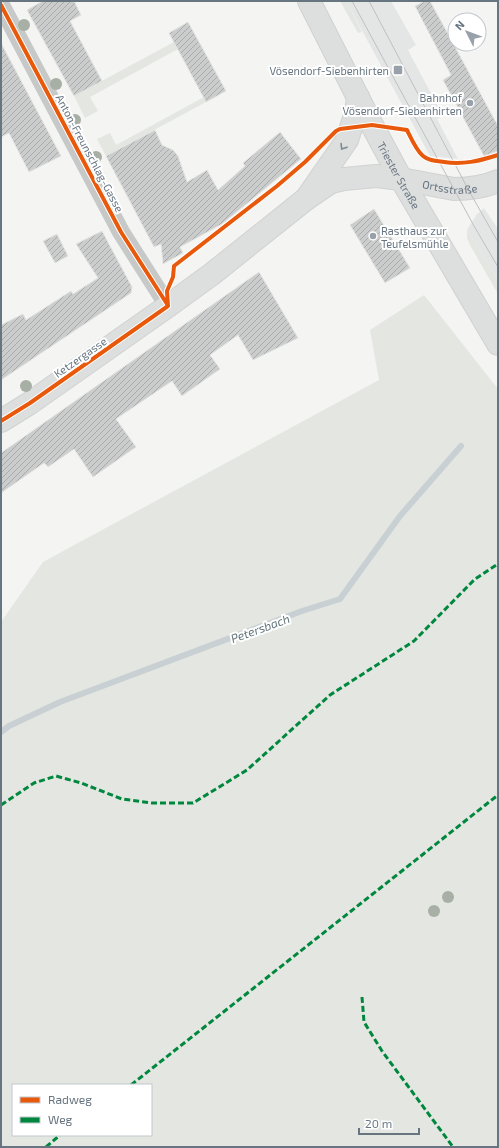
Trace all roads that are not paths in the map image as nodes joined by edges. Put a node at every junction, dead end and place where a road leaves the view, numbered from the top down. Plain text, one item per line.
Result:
1 (309, 1) edge
2 (1, 5) edge
3 (358, 97) junction
4 (401, 179) junction
5 (498, 181) edge
6 (306, 199) junction
7 (168, 306) junction
8 (498, 344) edge
9 (1, 421) edge

1 - 3 main road, Triester Straße
2 - 7 street, Anton-Freunschlag-Gasse
3 - 4 main road, Triester Straße
3 -> 6 main road
4 - 5 main road, Ortsstraße
4 - 6 main road, Ketzergasse
4 - 8 main road, Triester Straße
6 - 7 main road, Ketzergasse
7 - 9 main road, Ketzergasse

